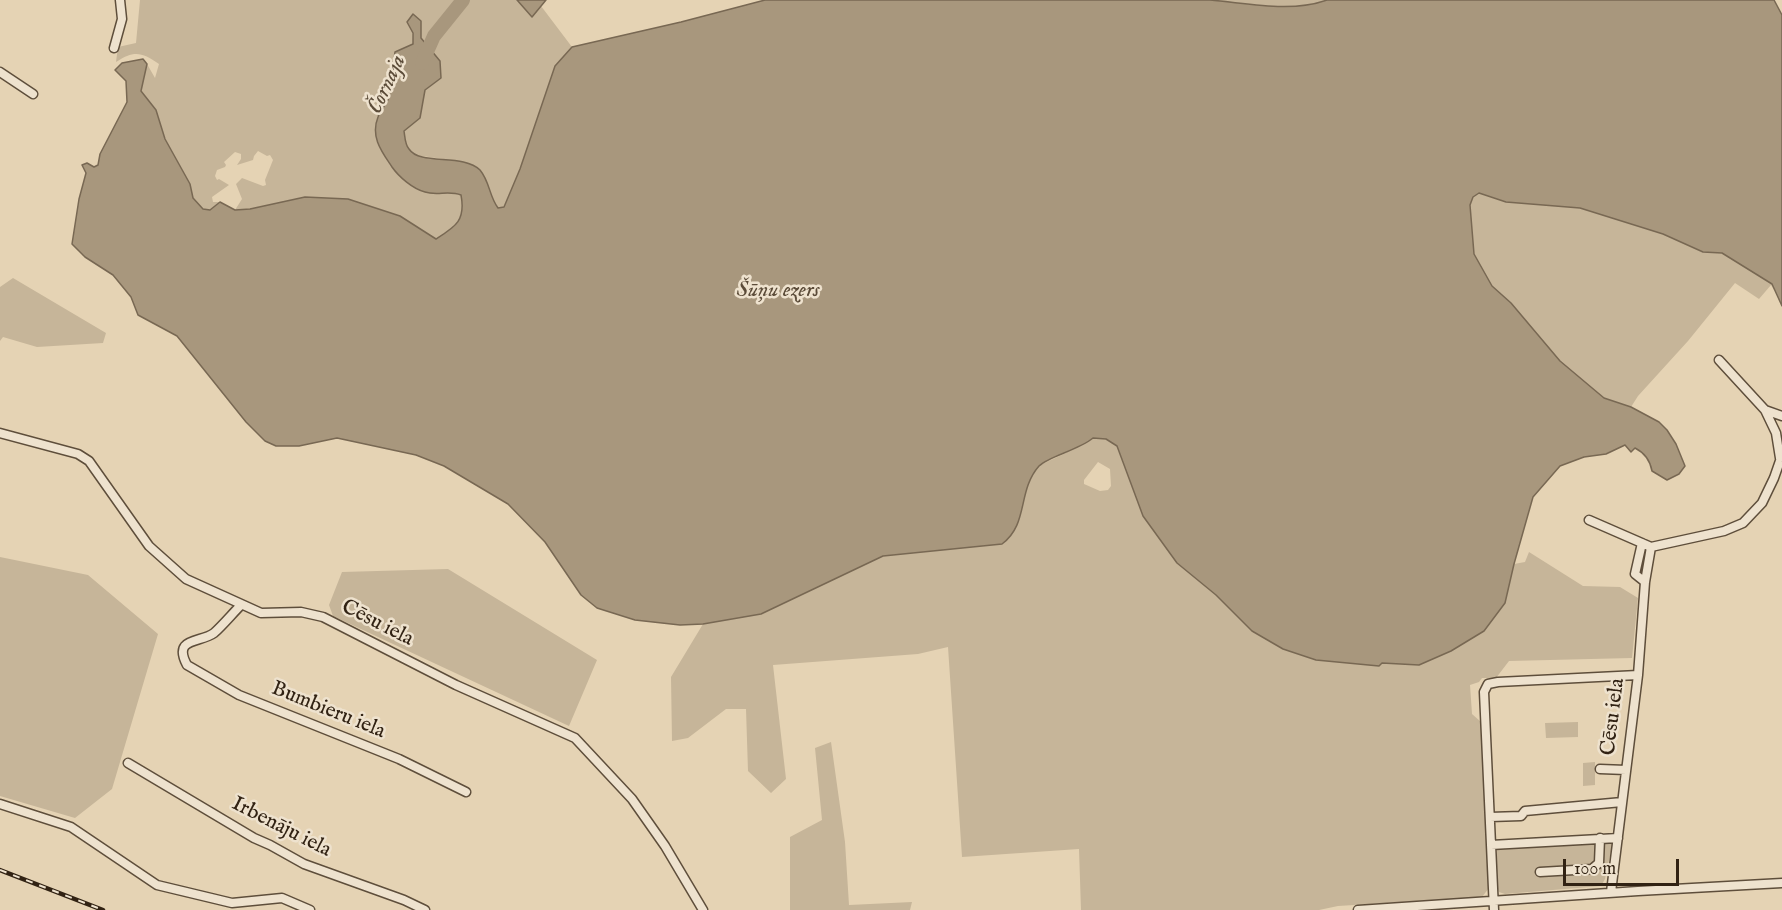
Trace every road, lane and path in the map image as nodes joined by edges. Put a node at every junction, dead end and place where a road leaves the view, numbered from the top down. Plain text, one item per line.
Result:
1 (120, 0) edge
2 (114, 48) dead end
3 (0, 72) edge
4 (33, 94) dead end
5 (1719, 360) dead end
6 (1765, 410) junction
7 (1782, 416) edge
8 (0, 433) edge
9 (1781, 457) edge
10 (1589, 520) dead end
11 (1642, 543) junction
12 (1651, 547) junction
13 (1645, 582) junction
14 (241, 605) junction
15 (1638, 675) junction
16 (128, 763) dead end
17 (1600, 769) dead end
18 (1626, 771) junction
19 (466, 792) dead end
20 (1622, 802) junction
21 (0, 804) edge
22 (1490, 817) junction
23 (1600, 838) junction
24 (1618, 838) junction
25 (1491, 845) junction
26 (1540, 872) dead end
27 (1782, 883) edge
28 (1611, 892) junction
29 (1494, 906) edge
30 (310, 910) edge
31 (425, 910) edge
32 (703, 910) edge
33 (1358, 910) edge

1 - 2 street
3 - 4 street
5 - 6 street
6 - 7 street
6 - 9 street
8 - 14 street, Cēsu iela
9 - 12 street
10 - 11 street
11 - 12 street
11 - 13 street
12 - 13 street, Cēsu iela
13 - 15 street, Cēsu iela
14 - 19 street, Bumbieru iela
14 - 32 street, Cēsu iela
15 - 18 street, Cēsu iela
15 - 22 street
16 - 31 street, Irbenāju iela
17 - 18 street
18 - 20 street, Cēsu iela
20 - 22 street
20 - 24 street, Cēsu iela
21 - 30 street
22 - 25 street
23 - 24 street
23 - 25 street
23 - 26 street
24 - 28 street, Cēsu iela
25 - 29 street
27 - 28 street
28 - 29 street
29 - 33 street

